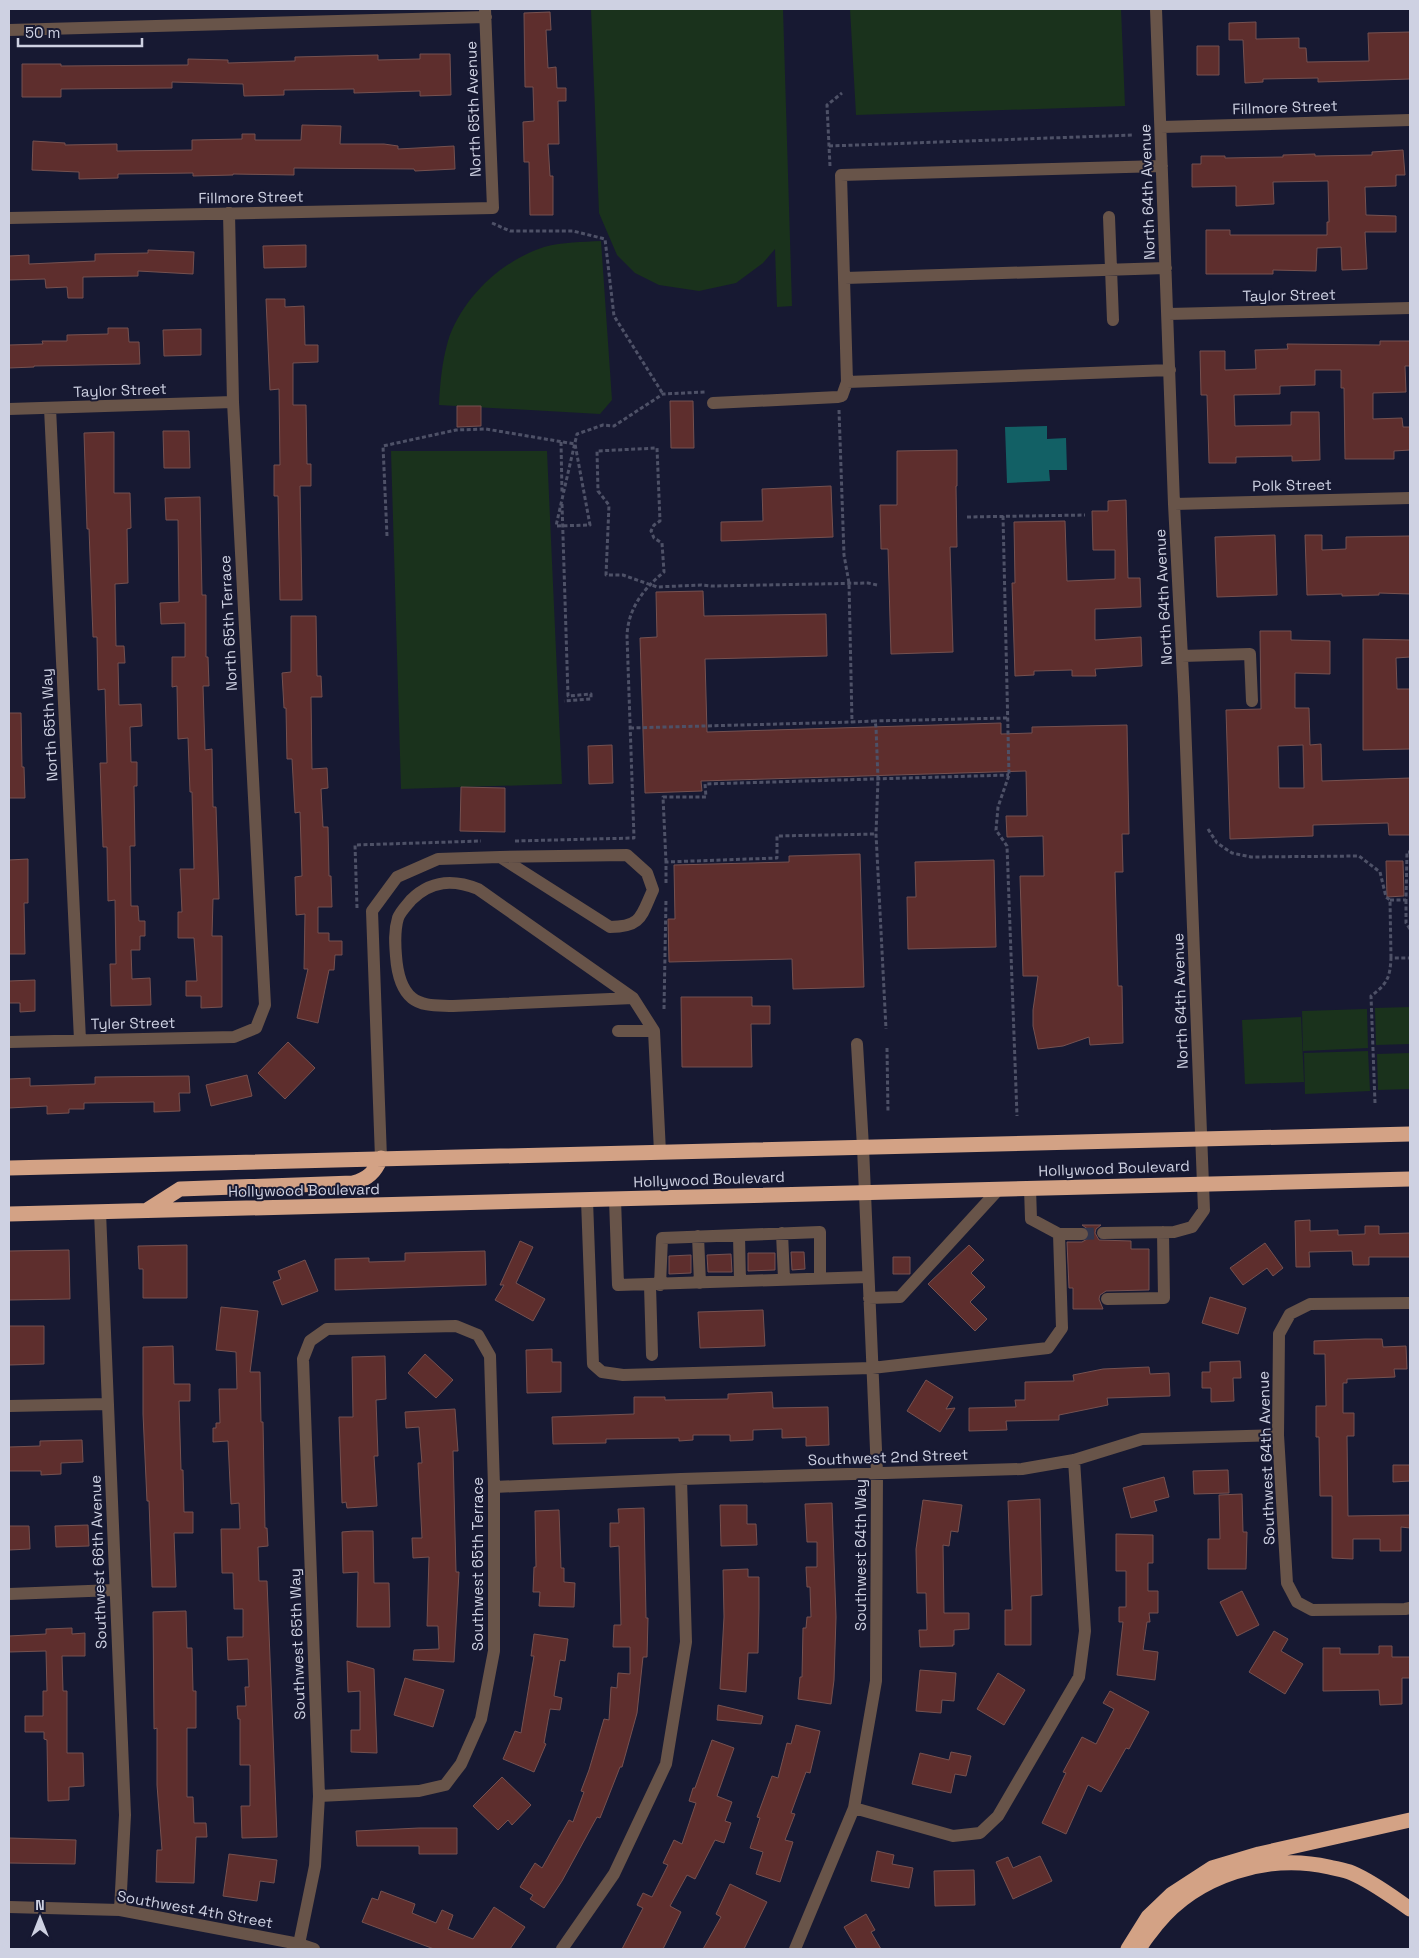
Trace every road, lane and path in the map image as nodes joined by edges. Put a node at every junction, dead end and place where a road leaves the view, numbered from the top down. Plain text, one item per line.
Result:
1 (1156, 9) edge
2 (486, 13) edge
3 (9, 30) edge
4 (1410, 120) edge
5 (1161, 127) junction
6 (1132, 135) dead end
7 (829, 146) dead end
8 (1162, 166) junction
9 (493, 208) joint
10 (229, 213) junction
11 (1109, 217) dead end
12 (9, 218) edge
13 (492, 223) dead end
14 (1166, 268) junction
15 (1112, 270) junction
16 (845, 278) junction
17 (1410, 308) edge
18 (1168, 314) junction
19 (1113, 320) dead end
20 (1170, 370) junction
21 (847, 382) junction
22 (664, 394) junction
23 (712, 397) joint
24 (233, 402) junction
25 (50, 408) junction
26 (9, 409) edge
27 (561, 442) junction
28 (575, 444) junction
29 (1410, 498) edge
30 (562, 499) junction
31 (1174, 504) junction
32 (1085, 514) dead end
33 (1003, 516) junction
34 (967, 517) dead end
35 (563, 526) junction
36 (386, 536) dead end
37 (844, 555) dead end
38 (849, 583) junction
39 (648, 584) junction
40 (877, 585) dead end
41 (1182, 656) junction
42 (564, 700) dead end
43 (1252, 701) dead end
44 (1007, 718) junction
45 (852, 722) junction
46 (630, 728) junction
47 (1009, 775) junction
48 (878, 779) junction
49 (1208, 830) dead end
50 (876, 834) junction
51 (485, 841) dead end
52 (515, 841) dead end
53 (1410, 852) edge
54 (500, 857) junction
55 (666, 862) junction
56 (1390, 900) junction
57 (1406, 900) junction
58 (357, 914) dead end
59 (1410, 929) edge
60 (1391, 958) junction
61 (1410, 958) edge
62 (633, 998) junction
63 (664, 1009) dead end
64 (256, 1028) joint
65 (886, 1029) dead end
66 (618, 1031) dead end
67 (654, 1031) junction
68 (80, 1040) junction
69 (9, 1042) edge
70 (857, 1044) dead end
71 (887, 1048) dead end
72 (1375, 1103) dead end
73 (888, 1113) dead end
74 (1017, 1116) dead end
75 (1410, 1134) edge
76 (1201, 1139) junction
77 (863, 1147) junction
78 (660, 1152) junction
79 (381, 1158) junction
80 (9, 1168) edge
81 (1410, 1179) edge
82 (1203, 1183) junction
83 (1030, 1188) junction
84 (999, 1189) junction
85 (865, 1192) junction
86 (615, 1199) junction
87 (587, 1200) junction
88 (146, 1211) junction
89 (100, 1212) junction
90 (9, 1214) edge
91 (1163, 1232) junction
92 (782, 1233) junction
93 (1104, 1233) tunnel mouth
94 (1059, 1234) junction
95 (1082, 1234) tunnel mouth
96 (739, 1235) junction
97 (698, 1236) junction
98 (868, 1277) junction
99 (820, 1278) junction
100 (784, 1279) junction
101 (740, 1281) junction
102 (700, 1283) junction
103 (655, 1285) junction
104 (869, 1298) junction
105 (1107, 1299) dead end
106 (1410, 1303) edge
107 (310, 1341) joint
108 (652, 1355) dead end
109 (872, 1368) junction
110 (108, 1404) junction
111 (9, 1406) edge
112 (1278, 1435) junction
113 (1074, 1460) junction
114 (877, 1473) junction
115 (681, 1479) junction
116 (494, 1487) junction
117 (115, 1590) junction
118 (9, 1594) edge
119 (1410, 1608) edge
120 (319, 1796) junction
121 (854, 1808) junction
122 (1410, 1820) edge
123 (9, 1907) edge
124 (1410, 1909) edge
125 (120, 1910) junction
126 (299, 1944) junction
127 (314, 1949) edge
128 (562, 1949) edge
129 (796, 1949) edge
130 (1128, 1949) edge
131 (1140, 1949) edge

1 - 5 street, North 64th Avenue
2 - 3 street
2 - 9 street, North 65th Avenue
4 - 5 street, Fillmore Street
5 - 8 street, North 64th Avenue
6 - 7 path
8 - 14 street, North 64th Avenue
8 - 16 street
9 - 10 street, Fillmore Street
10 - 12 street, Fillmore Street
10 - 24 street, North 65th Terrace
11 - 15 street
13 - 22 path
14 - 15 street
14 - 18 street, North 64th Avenue
15 - 16 street
15 - 19 street
16 - 21 street
17 - 18 street, Taylor Street
18 - 20 street, North 64th Avenue
20 - 21 street
20 - 31 street, North 64th Avenue
21 - 23 street
22 - 23 path
22 - 28 path
24 - 25 street, Taylor Street
24 - 64 street, North 65th Terrace
25 - 26 street, Taylor Street
25 - 68 street, North 65th Way
27 - 28 path
27 - 30 path
27 - 36 path
28 - 30 path
28 - 35 path
29 - 31 street, Polk Street
30 - 35 path
30 - 35 path
31 - 41 street, North 64th Avenue
32 - 33 path
33 - 34 path
33 - 44 path
35 - 42 path
37 - 38 path
38 - 39 path
38 - 40 path
38 - 45 path
39 - 39 path
39 - 46 path
41 - 43 street
41 - 76 street, North 64th Avenue
44 - 45 path
44 - 47 path
45 - 46 path
45 - 48 path
46 - 52 path
47 - 48 path
47 - 74 path
48 - 50 path
48 - 55 path
49 - 56 path
50 - 55 path
50 - 65 path
51 - 58 path
53 - 57 path
54 - 54 street
54 - 79 street
55 - 63 path
56 - 57 path
56 - 60 path
57 - 59 path
60 - 61 path
60 - 72 path
62 - 62 street
62 - 67 street
64 - 68 street, Tyler Street
66 - 67 street
67 - 78 street
68 - 69 street, Tyler Street
70 - 77 street, Southwest 64th Way
71 - 73 path
75 - 76 highway, Hollywood Boulevard
76 - 77 highway, Hollywood Boulevard
76 - 82 street, North 64th Avenue
77 - 78 highway, Hollywood Boulevard
77 - 85 street, Southwest 64th Way
78 - 79 highway, Hollywood Boulevard
79 - 80 highway, Hollywood Boulevard
79 - 88 highway
81 - 82 highway, Hollywood Boulevard
82 - 83 highway, Hollywood Boulevard
82 - 91 street, North 64th Avenue
83 - 84 highway, Hollywood Boulevard
83 - 94 street
84 - 85 highway, Hollywood Boulevard
84 - 104 street
85 - 86 highway, Hollywood Boulevard
85 - 98 street, Southwest 64th Way
86 - 87 highway, Hollywood Boulevard
86 - 103 street
87 - 88 highway, Hollywood Boulevard
87 - 109 street
88 - 89 highway, Hollywood Boulevard
89 - 90 highway, Hollywood Boulevard
89 - 110 street, Southwest 66th Avenue
91 - 93 street, North 64th Avenue
91 - 105 street
92 - 96 street
92 - 99 street
92 - 100 street
94 - 95 street
94 - 109 street
96 - 97 street
96 - 101 street
97 - 102 street
97 - 103 street
98 - 99 street
98 - 104 street, Southwest 64th Way
99 - 100 street
100 - 101 street
101 - 102 street
102 - 103 street
103 - 108 street
104 - 109 street, Southwest 64th Way
106 - 112 street, Southwest 64th Avenue
107 - 116 street, Southwest 65th Terrace
107 - 120 street, Southwest 65th Way
109 - 114 street, Southwest 64th Way
110 - 111 street
110 - 117 street, Southwest 66th Avenue
112 - 113 street, Southwest 2nd Street
112 - 119 street, Southwest 64th Avenue
113 - 114 street, Southwest 2nd Street
113 - 121 street
114 - 115 street, Southwest 2nd Street
114 - 121 street, Southwest 64th Way
115 - 116 street, Southwest 2nd Street
115 - 128 street
116 - 120 street, Southwest 65th Terrace
117 - 118 street
117 - 125 street, Southwest 66th Avenue
120 - 126 street, Southwest 65th Way
121 - 129 street, Southwest 64th Way
122 - 130 highway
123 - 125 street, Southwest 4th Street
124 - 131 highway
125 - 126 street, Southwest 4th Street
126 - 127 street, Southwest 4th Street

